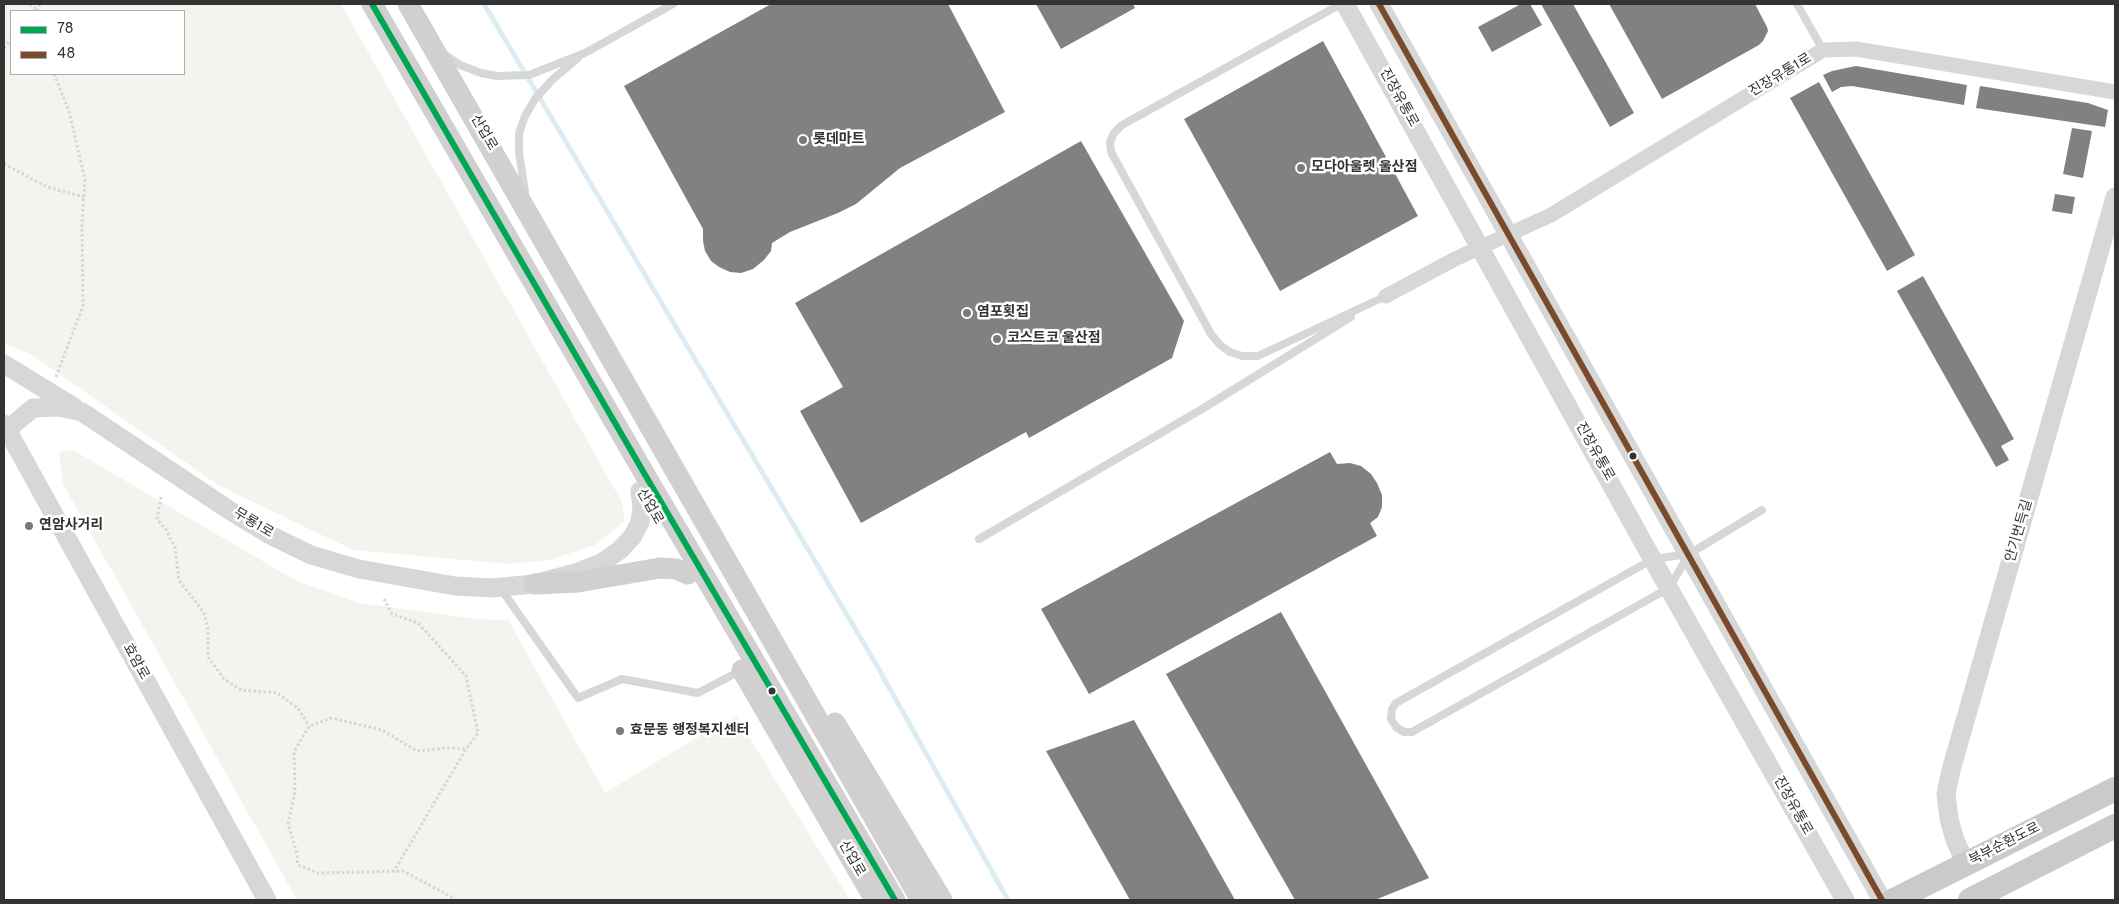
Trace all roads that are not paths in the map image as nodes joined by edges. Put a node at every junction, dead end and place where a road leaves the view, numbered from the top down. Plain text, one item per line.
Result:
1 (372, 4) edge
2 (408, 4) edge
3 (673, 4) edge
4 (1341, 4) edge
5 (1345, 4) edge
6 (1379, 4) edge
7 (1797, 4) edge
8 (431, 44) junction
9 (1823, 50) junction
10 (585, 53) junction
11 (404, 57) junction
12 (2115, 92) edge
13 (2115, 197) edge
14 (532, 218) junction
15 (1509, 235) junction
16 (1481, 247) junction
17 (1386, 296) junction
18 (4, 364) edge
19 (82, 412) junction
20 (5, 429) edge
21 (677, 471) junction
22 (640, 491) junction
23 (1762, 510) dead end
24 (979, 538) dead end
25 (1689, 554) junction
26 (1652, 559) junction
27 (688, 574) junction
28 (534, 584) junction
29 (499, 588) junction
30 (1669, 588) junction
31 (742, 670) junction
32 (2115, 789) edge
33 (2115, 826) edge
34 (1966, 864) junction
35 (267, 900) edge
36 (875, 900) edge
37 (895, 900) edge
38 (921, 900) edge
39 (942, 900) edge
40 (1845, 900) edge
41 (1882, 900) edge
42 (1894, 900) edge
43 (1970, 900) edge

1 - 11 main road, 산업로
2 - 8 main road, 산업로
3 - 10 lane
4 - 17 lane
5 - 16 street, 진장유통로
6 - 15 street
7 - 9 lane
8 - 10 lane
8 - 14 main road, 산업로
9 - 12 street, 진장유통1로
9 - 15 street, 진장유통1로
10 - 14 lane
11 - 22 main road, 산업로
11 - 37 main road, 산업로
13 - 34 street, 안기번득길
14 - 21 main road, 산업로
15 - 16 street, 진장유통1로
15 - 25 street
16 - 17 street, 진장유통1로
16 - 26 street, 진장유통로
17 - 24 lane
18 - 19 street
19 - 20 street, 무룡1로
19 - 29 street, 무룡1로
20 - 35 street, 효암로
21 - 38 main road, 산업로
21 - 39 main road, 산업로
22 - 27 main road, 산업로
22 - 28 street, 무룡1로
23 - 25 lane
25 - 26 lane
25 - 30 lane
25 - 41 street
26 - 30 street, 진장유통로
26 - 30 lane
27 - 28 main road
27 - 31 main road, 산업로
28 - 29 street, 무룡1로
29 - 31 lane
30 - 40 street, 진장유통로
31 - 36 main road, 산업로
32 - 34 main road, 북부순환도로
33 - 43 main road
34 - 42 main road, 북부순환도로

